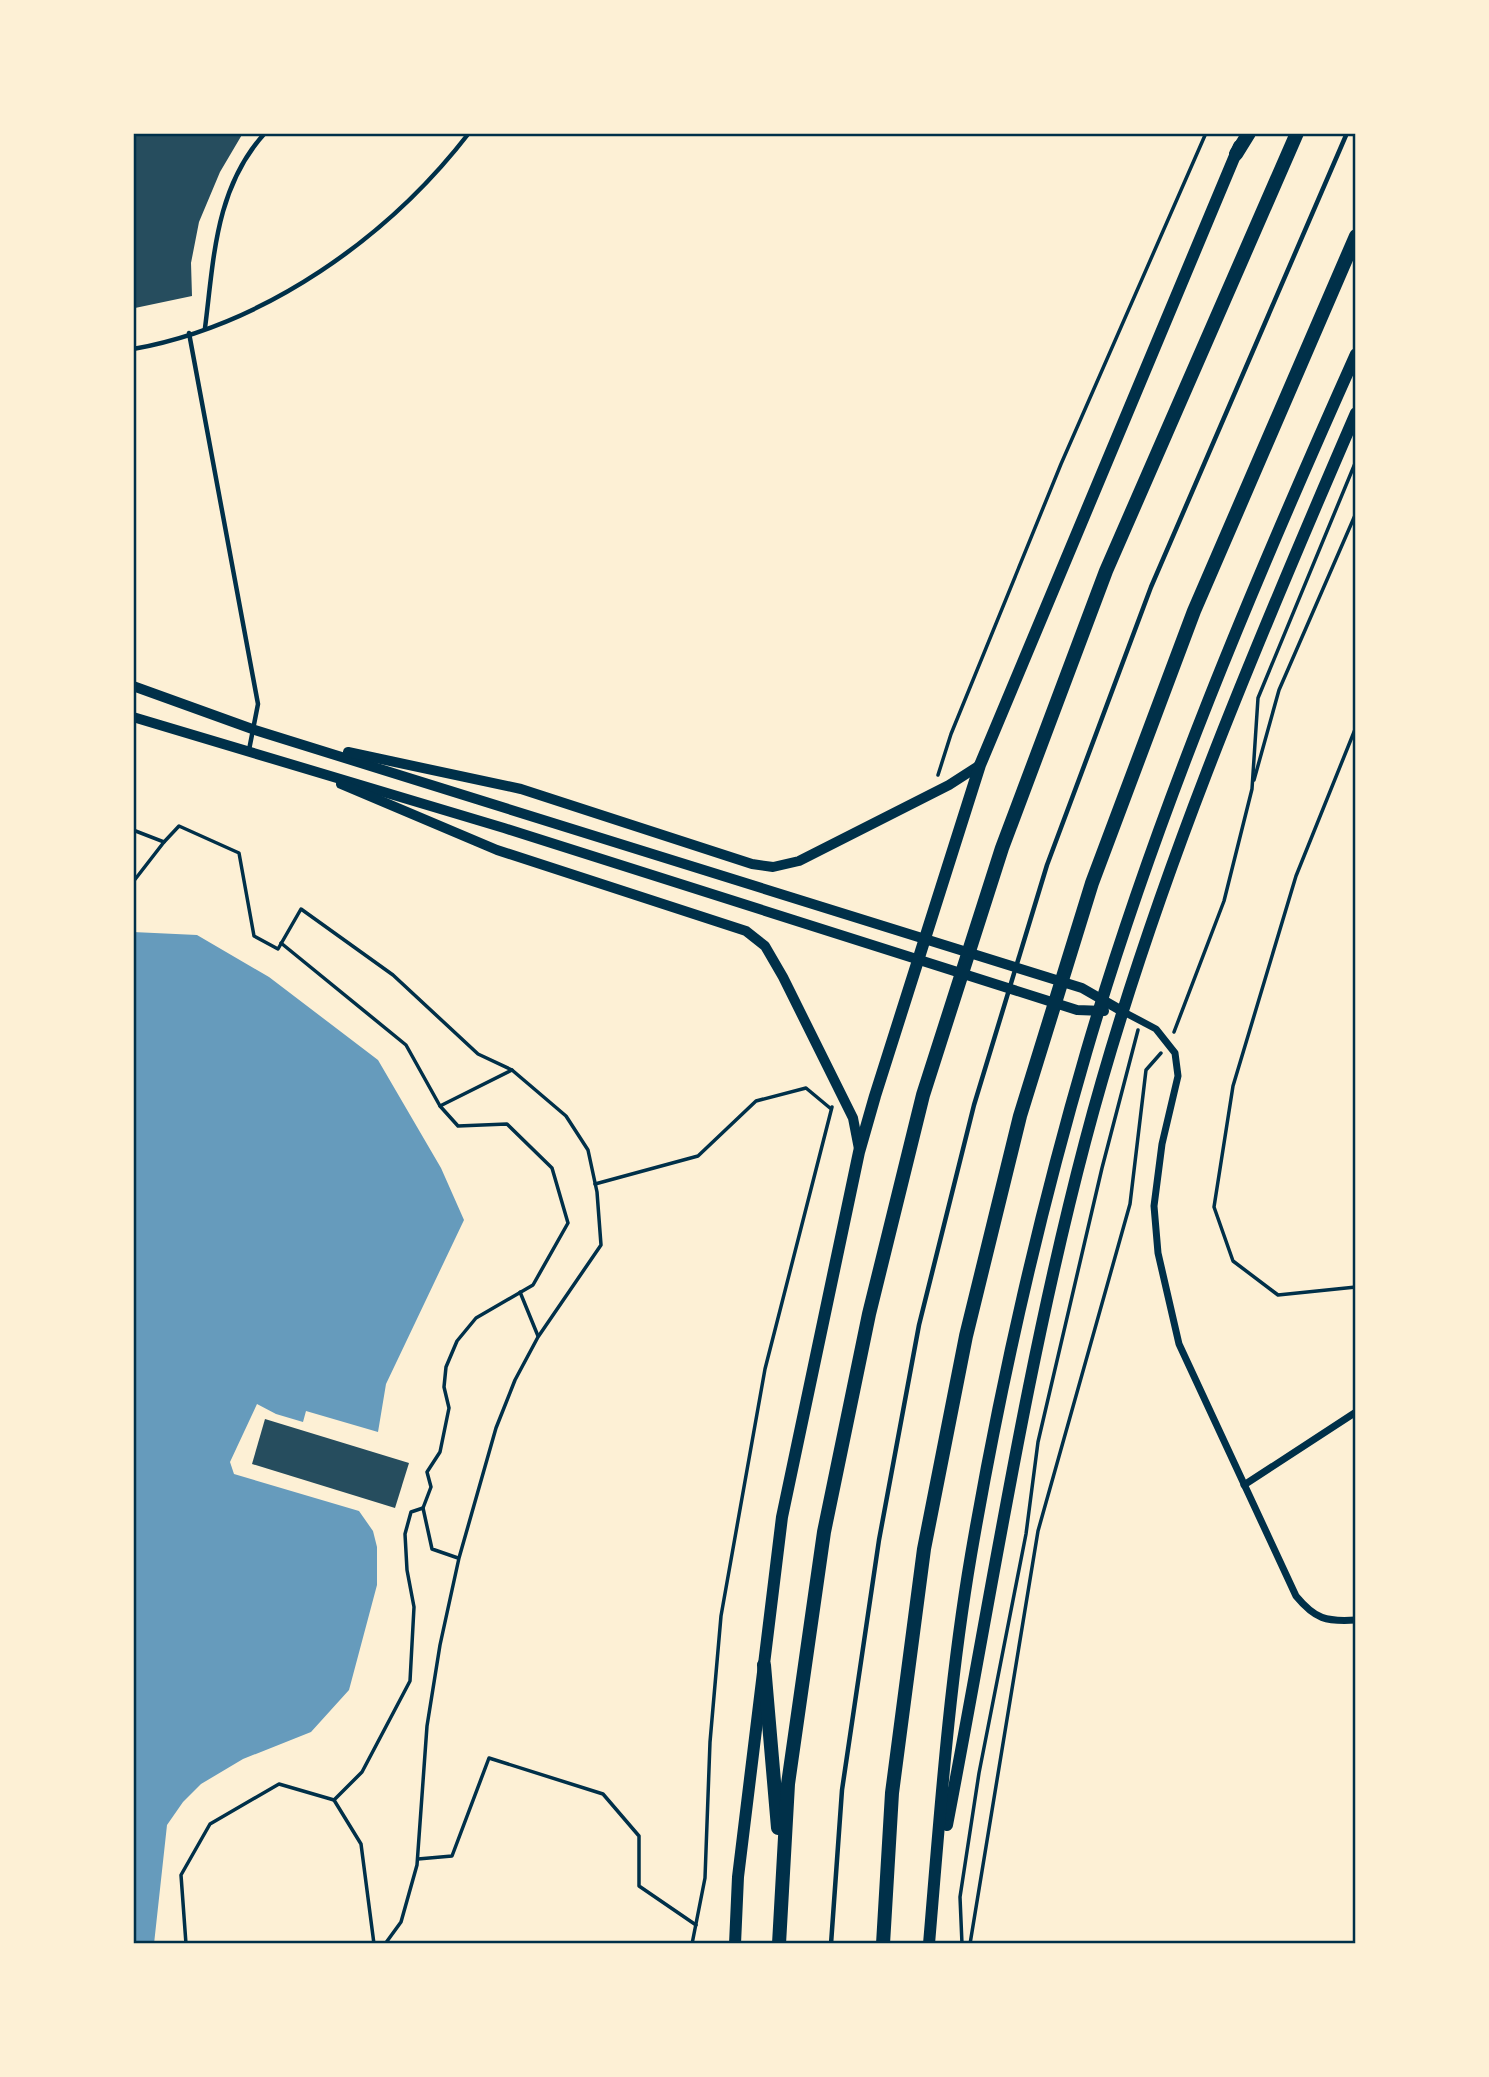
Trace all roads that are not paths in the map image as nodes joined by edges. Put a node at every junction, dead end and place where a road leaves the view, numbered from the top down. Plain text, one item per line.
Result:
1 (265, 133) edge
2 (468, 133) edge
3 (1247, 133) edge
4 (1297, 133) edge
5 (1347, 133) edge
6 (1236, 154) joint
7 (1356, 236) edge
8 (205, 328) junction
9 (189, 333) junction
10 (133, 349) edge
11 (1356, 354) edge
12 (1356, 413) edge
13 (133, 686) edge
14 (133, 717) edge
15 (254, 730) junction
16 (291, 740) junction
17 (248, 750) junction
18 (286, 761) junction
19 (980, 765) junction
20 (1122, 1011) junction
21 (859, 1152) junction
22 (1356, 1412) edge
23 (1244, 1485) junction
24 (1356, 1620) edge
25 (764, 1665) junction
26 (783, 1880) junction
27 (934, 1890) junction
28 (736, 1944) edge
29 (779, 1944) edge
30 (831, 1944) edge
31 (883, 1944) edge
32 (929, 1944) edge

1 - 8 lane
2 - 8 lane
3 - 6 highway
4 - 26 highway
5 - 30 lane
6 - 19 main road
7 - 31 highway
8 - 9 lane
9 - 10 lane
9 - 15 lane
11 - 27 main road
12 - 20 main road
13 - 15 street
14 - 17 street
15 - 16 street
15 - 17 lane
16 - 19 street
16 - 20 street
17 - 18 street
18 - 20 street
18 - 21 street
19 - 21 main road
20 - 23 street
20 - 27 main road
21 - 25 main road
22 - 23 street
23 - 24 street
25 - 26 highway
25 - 28 main road
26 - 29 highway
27 - 32 main road

